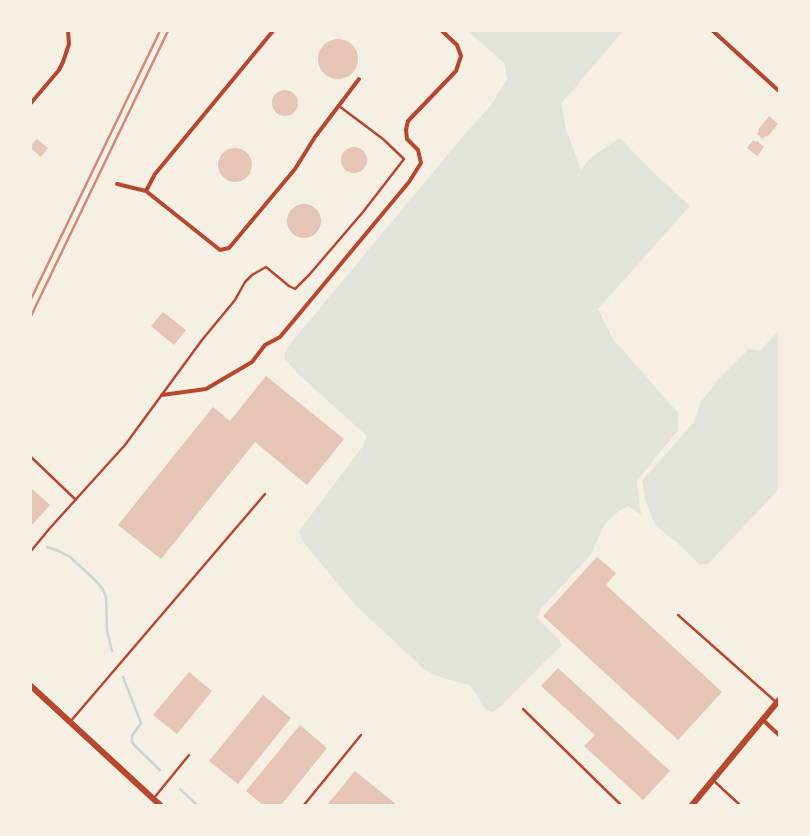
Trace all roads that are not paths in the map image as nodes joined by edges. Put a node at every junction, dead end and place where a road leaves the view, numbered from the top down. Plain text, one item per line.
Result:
1 (68, 31) edge
2 (273, 31) edge
3 (442, 31) edge
4 (713, 31) edge
5 (359, 79) dead end
6 (779, 91) edge
7 (31, 103) edge
8 (339, 106) junction
9 (117, 184) dead end
10 (146, 191) junction
11 (162, 395) junction
12 (31, 457) edge
13 (265, 494) dead end
14 (76, 500) junction
15 (31, 551) edge
16 (678, 615) dead end
17 (31, 686) edge
18 (778, 701) edge
19 (523, 709) dead end
20 (763, 720) junction
21 (70, 722) junction
22 (779, 734) edge
23 (361, 735) dead end
24 (189, 755) dead end
25 (713, 780) junction
26 (153, 798) junction
27 (160, 805) edge
28 (304, 805) edge
29 (621, 805) edge
30 (692, 805) edge
31 (740, 805) edge

1 - 7 street
2 - 10 street
3 - 11 street
4 - 6 street
5 - 8 street
8 - 10 street
8 - 11 lane
9 - 10 street
11 - 14 lane
12 - 14 lane
13 - 21 lane
14 - 15 lane
16 - 18 lane
17 - 21 street
18 - 20 street
19 - 29 lane
20 - 22 street
20 - 25 street
21 - 26 street
23 - 28 lane
24 - 26 lane
25 - 30 street
25 - 31 lane
26 - 27 street

